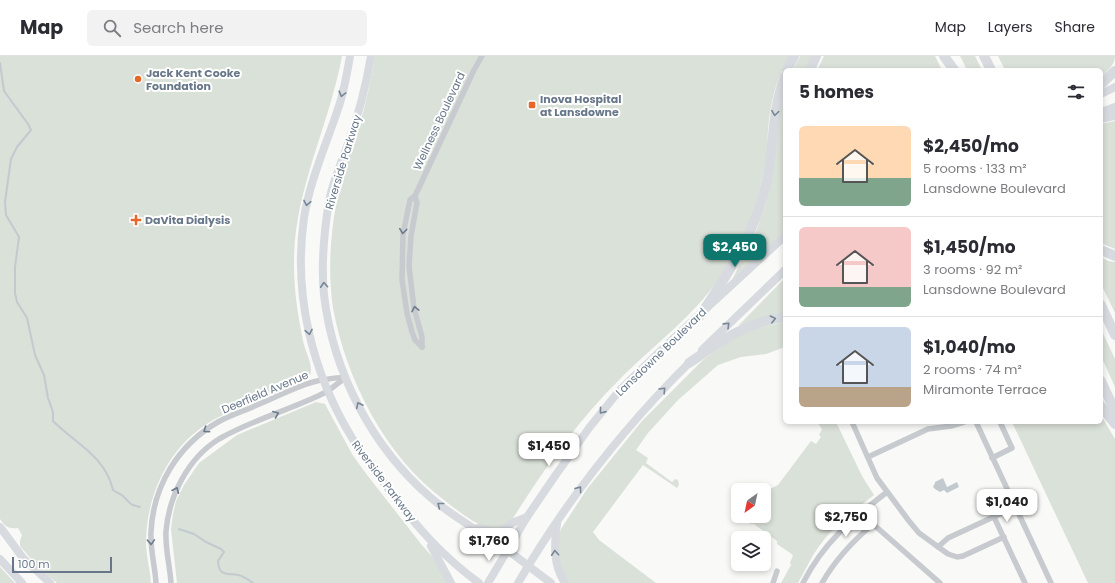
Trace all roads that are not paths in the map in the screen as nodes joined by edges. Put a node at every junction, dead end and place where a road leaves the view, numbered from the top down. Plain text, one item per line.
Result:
1 (350, 56) edge
2 (371, 56) edge
3 (482, 56) edge
4 (794, 56) edge
5 (816, 56) edge
6 (944, 56) edge
7 (950, 56) edge
8 (984, 56) edge
9 (989, 56) edge
10 (788, 68) edge
11 (811, 68) edge
12 (953, 68) edge
13 (956, 68) edge
14 (991, 68) edge
15 (992, 68) edge
16 (1115, 71) edge
17 (1103, 82) edge
18 (783, 83) edge
19 (1115, 87) edge
20 (1103, 93) edge
21 (1115, 107) edge
22 (1103, 111) edge
23 (1115, 115) edge
24 (1103, 118) edge
25 (415, 196) junction
26 (783, 238) edge
27 (1103, 251) edge
28 (1115, 256) edge
29 (783, 272) edge
30 (1103, 309) edge
31 (700, 316) junction
32 (783, 318) edge
33 (1115, 335) edge
34 (689, 363) junction
35 (346, 377) junction
36 (323, 380) junction
37 (1103, 385) edge
38 (328, 391) junction
39 (1103, 409) edge
40 (1115, 411) edge
41 (853, 424) edge
42 (958, 424) edge
43 (977, 424) edge
44 (1001, 424) edge
45 (1115, 424) edge
46 (868, 457) junction
47 (992, 458) junction
48 (887, 492) junction
49 (1015, 507) junction
50 (994, 516) junction
51 (527, 517) junction
52 (557, 522) junction
53 (467, 524) junction
54 (0, 528) edge
55 (420, 529) junction
56 (1004, 537) junction
57 (938, 547) junction
58 (507, 550) junction
59 (0, 559) edge
60 (528, 566) junction
61 (777, 571) dead end
62 (22, 583) edge
63 (50, 583) edge
64 (156, 583) edge
65 (171, 583) edge
66 (451, 583) edge
67 (479, 583) edge
68 (488, 583) edge
69 (518, 583) edge
70 (551, 583) edge
71 (565, 583) edge
72 (773, 583) edge
73 (803, 583) edge
74 (822, 583) edge
75 (940, 583) edge
76 (1025, 583) edge
77 (1051, 583) edge

1 -> 36 main road, Riverside Parkway
35 -> 2 main road, Riverside Parkway
3 - 25 street, Wellness Boulevard
4 - 10 highway
5 - 11 highway
6 - 12 highway
7 - 13 highway
8 - 14 highway
9 - 15 highway
16 - 17 highway
18 -> 31 highway
19 - 20 main road
21 - 22 main road
23 - 24 highway
25 -> 25 street, Wellness Boulevard
26 - 31 main road, Lansdowne Boulevard
27 - 28 highway
34 -> 29 main road
30 - 33 highway
31 -> 51 main road, Lansdowne Boulevard
34 -> 32 highway
52 -> 34 main road
35 - 36 street, Deerfield Avenue
35 - 38 street
53 -> 35 main road, Riverside Parkway
36 - 38 main road, Riverside Parkway
36 -> 64 street, Deerfield Avenue
37 - 40 highway
38 - 55 main road, Riverside Parkway
65 -> 38 street
39 - 45 highway
41 - 46 street
42 - 46 street
43 - 47 street
44 - 47 street
46 - 48 street
47 - 49 street
48 - 57 street
48 - 73 street
49 - 50 street
49 - 77 street
50 - 56 street
50 - 57 street
51 - 53 main road
51 - 58 main road, Lansdowne Boulevard
52 - 60 main road
71 -> 52 main road
53 - 58 main road, Riverside Parkway
54 - 63 main road
55 - 66 main road
55 - 67 main road, Riverside Parkway
56 - 57 street
56 - 76 street
58 - 60 main road, Riverside Parkway
58 - 68 main road, Lansdowne Boulevard
59 - 62 main road
60 - 69 main road
60 - 70 main road, Riverside Parkway
61 - 72 street
74 - 75 street

